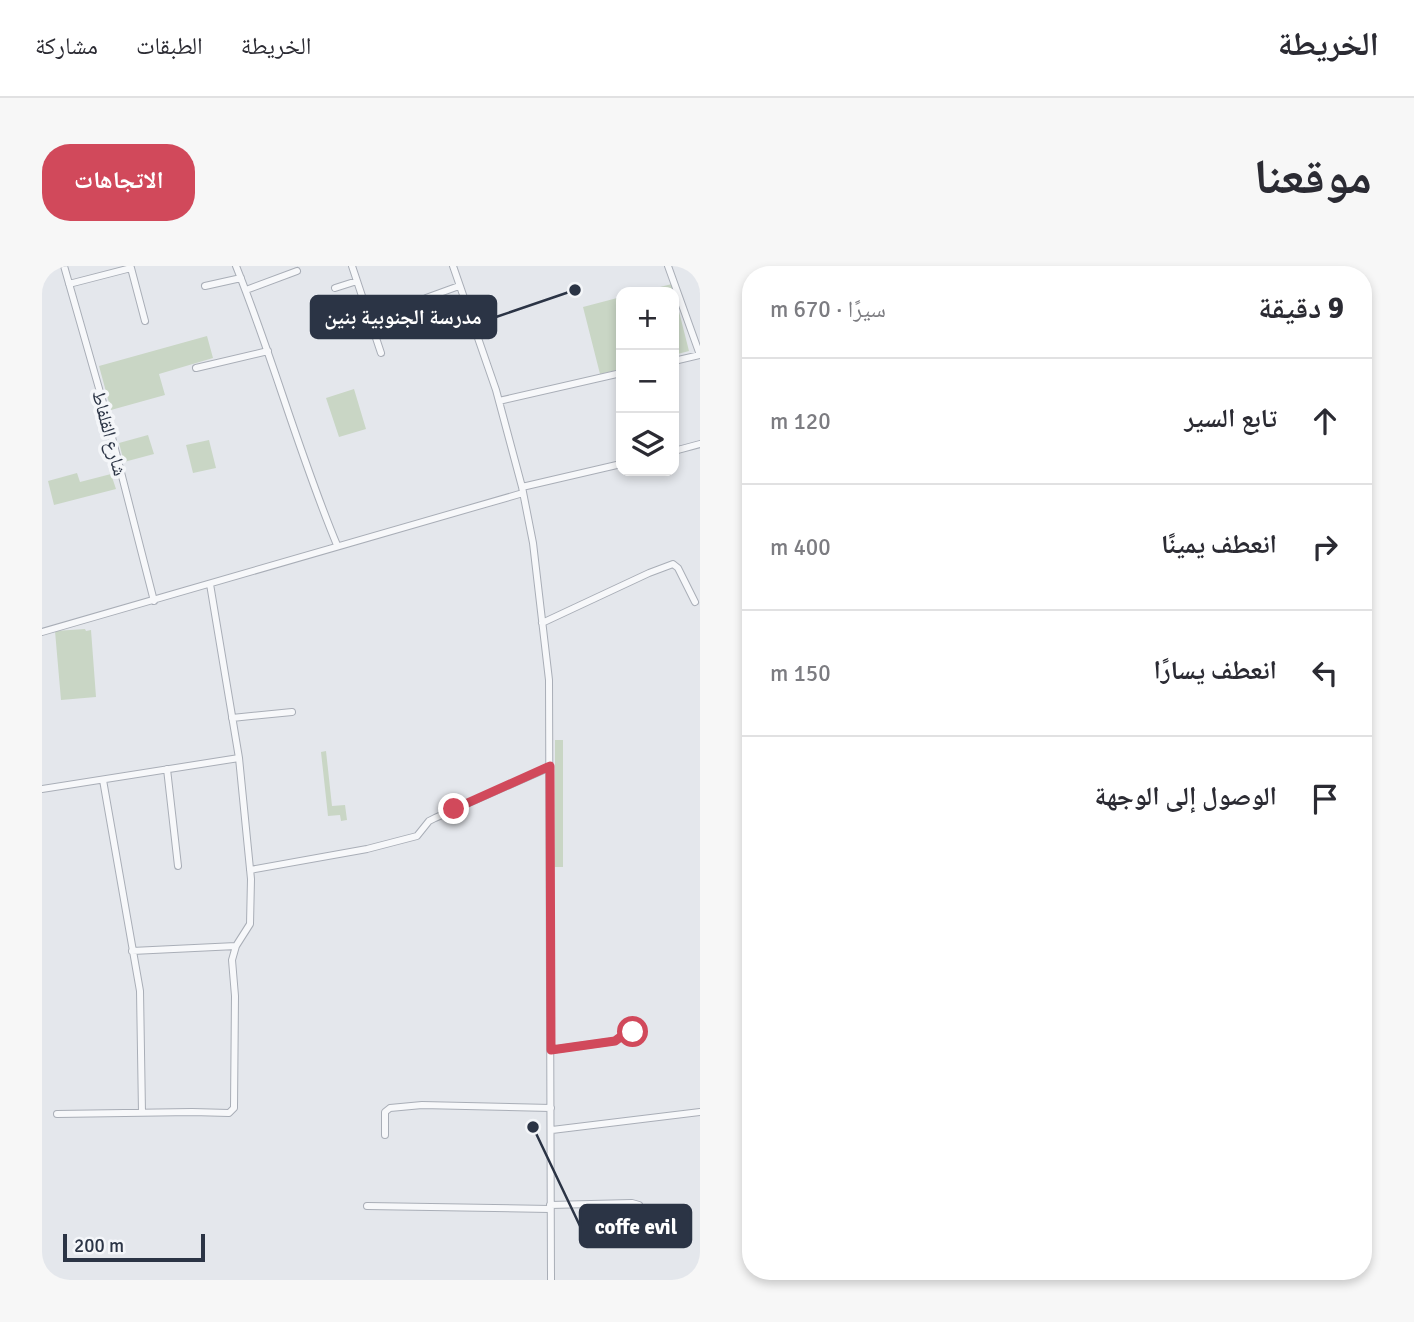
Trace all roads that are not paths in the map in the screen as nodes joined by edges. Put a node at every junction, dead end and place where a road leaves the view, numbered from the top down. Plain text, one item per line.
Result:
1 (64, 266) edge
2 (236, 266) edge
3 (352, 266) edge
4 (453, 266) edge
5 (668, 266) edge
6 (297, 271) dead end
7 (241, 278) junction
8 (357, 281) junction
9 (69, 284) junction
10 (205, 286) dead end
11 (459, 286) junction
12 (335, 288) dead end
13 (246, 290) junction
14 (426, 298) dead end
15 (145, 321) dead end
16 (268, 351) junction
17 (381, 353) dead end
18 (700, 355) edge
19 (679, 360) edge
20 (196, 368) dead end
21 (616, 374) edge
22 (499, 401) junction
23 (700, 444) edge
24 (679, 450) edge
25 (616, 465) edge
26 (522, 490) junction
27 (337, 545) junction
28 (210, 584) junction
29 (154, 601) junction
30 (695, 602) dead end
31 (542, 623) junction
32 (42, 632) edge
33 (292, 712) dead end
34 (232, 718) junction
35 (239, 758) junction
36 (550, 766) junction
37 (167, 769) junction
38 (103, 780) junction
39 (42, 789) edge
40 (178, 866) dead end
41 (250, 870) junction
42 (236, 946) junction
43 (132, 951) junction
44 (638, 1032) dead end
45 (551, 1050) junction
46 (551, 1108) junction
47 (142, 1112) junction
48 (700, 1112) edge
49 (57, 1114) dead end
50 (552, 1130) junction
51 (385, 1135) dead end
52 (639, 1205) dead end
53 (367, 1206) dead end
54 (550, 1207) junction
55 (551, 1280) edge

1 - 9 street, شارع القلفاط
2 - 7 street
3 - 8 street
4 - 11 street
5 - 18 street
6 - 13 street
7 - 10 street
7 - 13 street
8 - 12 street
8 - 17 street
9 - 15 street
9 - 29 street, شارع القلفاط
11 - 14 street
11 - 22 street
13 - 16 street
16 - 20 street
16 - 27 street
18 - 19 street
21 - 22 street
22 - 26 street
23 - 24 street
25 - 26 street
26 - 27 street
26 - 31 street
27 - 28 street
28 - 29 street
28 - 34 street
29 - 32 street
30 - 31 street
31 - 36 street
33 - 34 street
34 - 35 street
35 - 37 street
35 - 41 street
36 - 41 street
36 - 45 street
37 - 38 street
37 - 40 street
38 - 39 street
38 - 43 street
41 - 42 street
42 - 43 street
42 - 47 street
43 - 47 street
44 - 45 street
45 - 46 street
46 - 50 street
46 - 51 street
47 - 49 street
48 - 50 street
50 - 54 street
52 - 54 street
53 - 54 street
54 - 55 street

